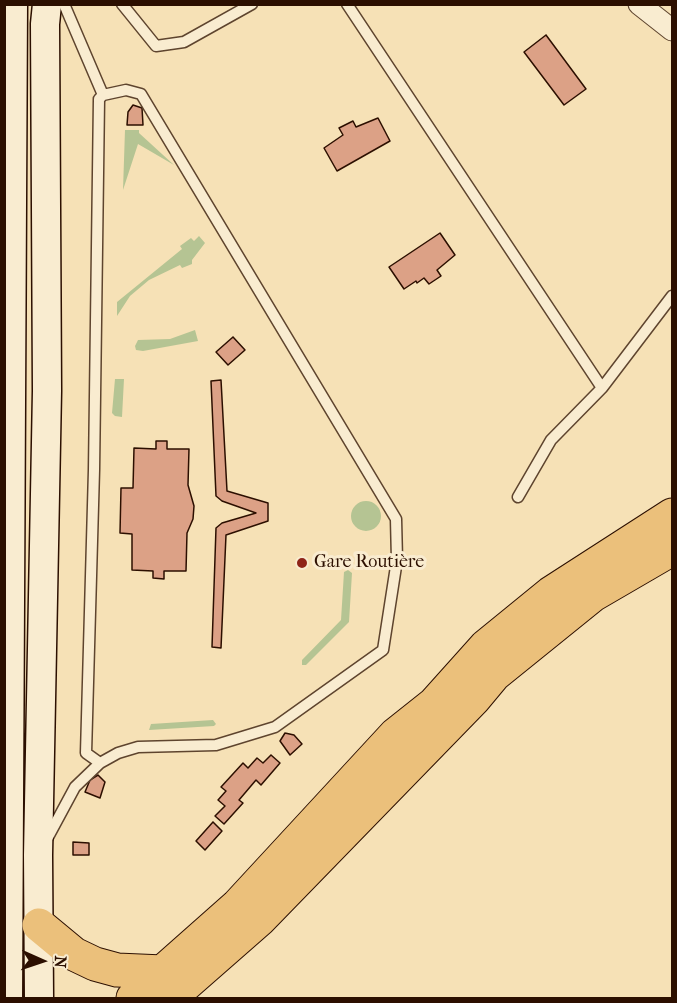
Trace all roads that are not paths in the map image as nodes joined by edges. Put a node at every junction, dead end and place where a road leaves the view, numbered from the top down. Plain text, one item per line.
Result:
1 (12, 4) edge
2 (47, 4) edge
3 (64, 4) edge
4 (122, 4) edge
5 (252, 4) edge
6 (347, 4) edge
7 (639, 4) edge
8 (672, 29) edge
9 (104, 95) junction
10 (672, 296) edge
11 (602, 388) junction
12 (518, 497) dead end
13 (672, 515) edge
14 (672, 549) edge
15 (44, 623) junction
16 (8, 625) edge
17 (100, 763) junction
18 (38, 855) junction
19 (39, 925) junction
20 (167, 986) edge
21 (8, 999) edge
22 (39, 999) edge
23 (133, 999) edge

1 - 16 street
2 - 15 street
3 - 9 lane
4 - 5 lane
6 - 11 lane
7 - 8 street
9 - 17 lane
9 - 17 lane
10 - 11 lane
11 - 12 lane
13 - 20 highway
14 - 20 highway
15 - 16 street
15 - 18 street
16 - 21 street
17 - 18 lane
18 - 19 street
19 - 20 highway
19 - 22 street
20 - 23 highway

